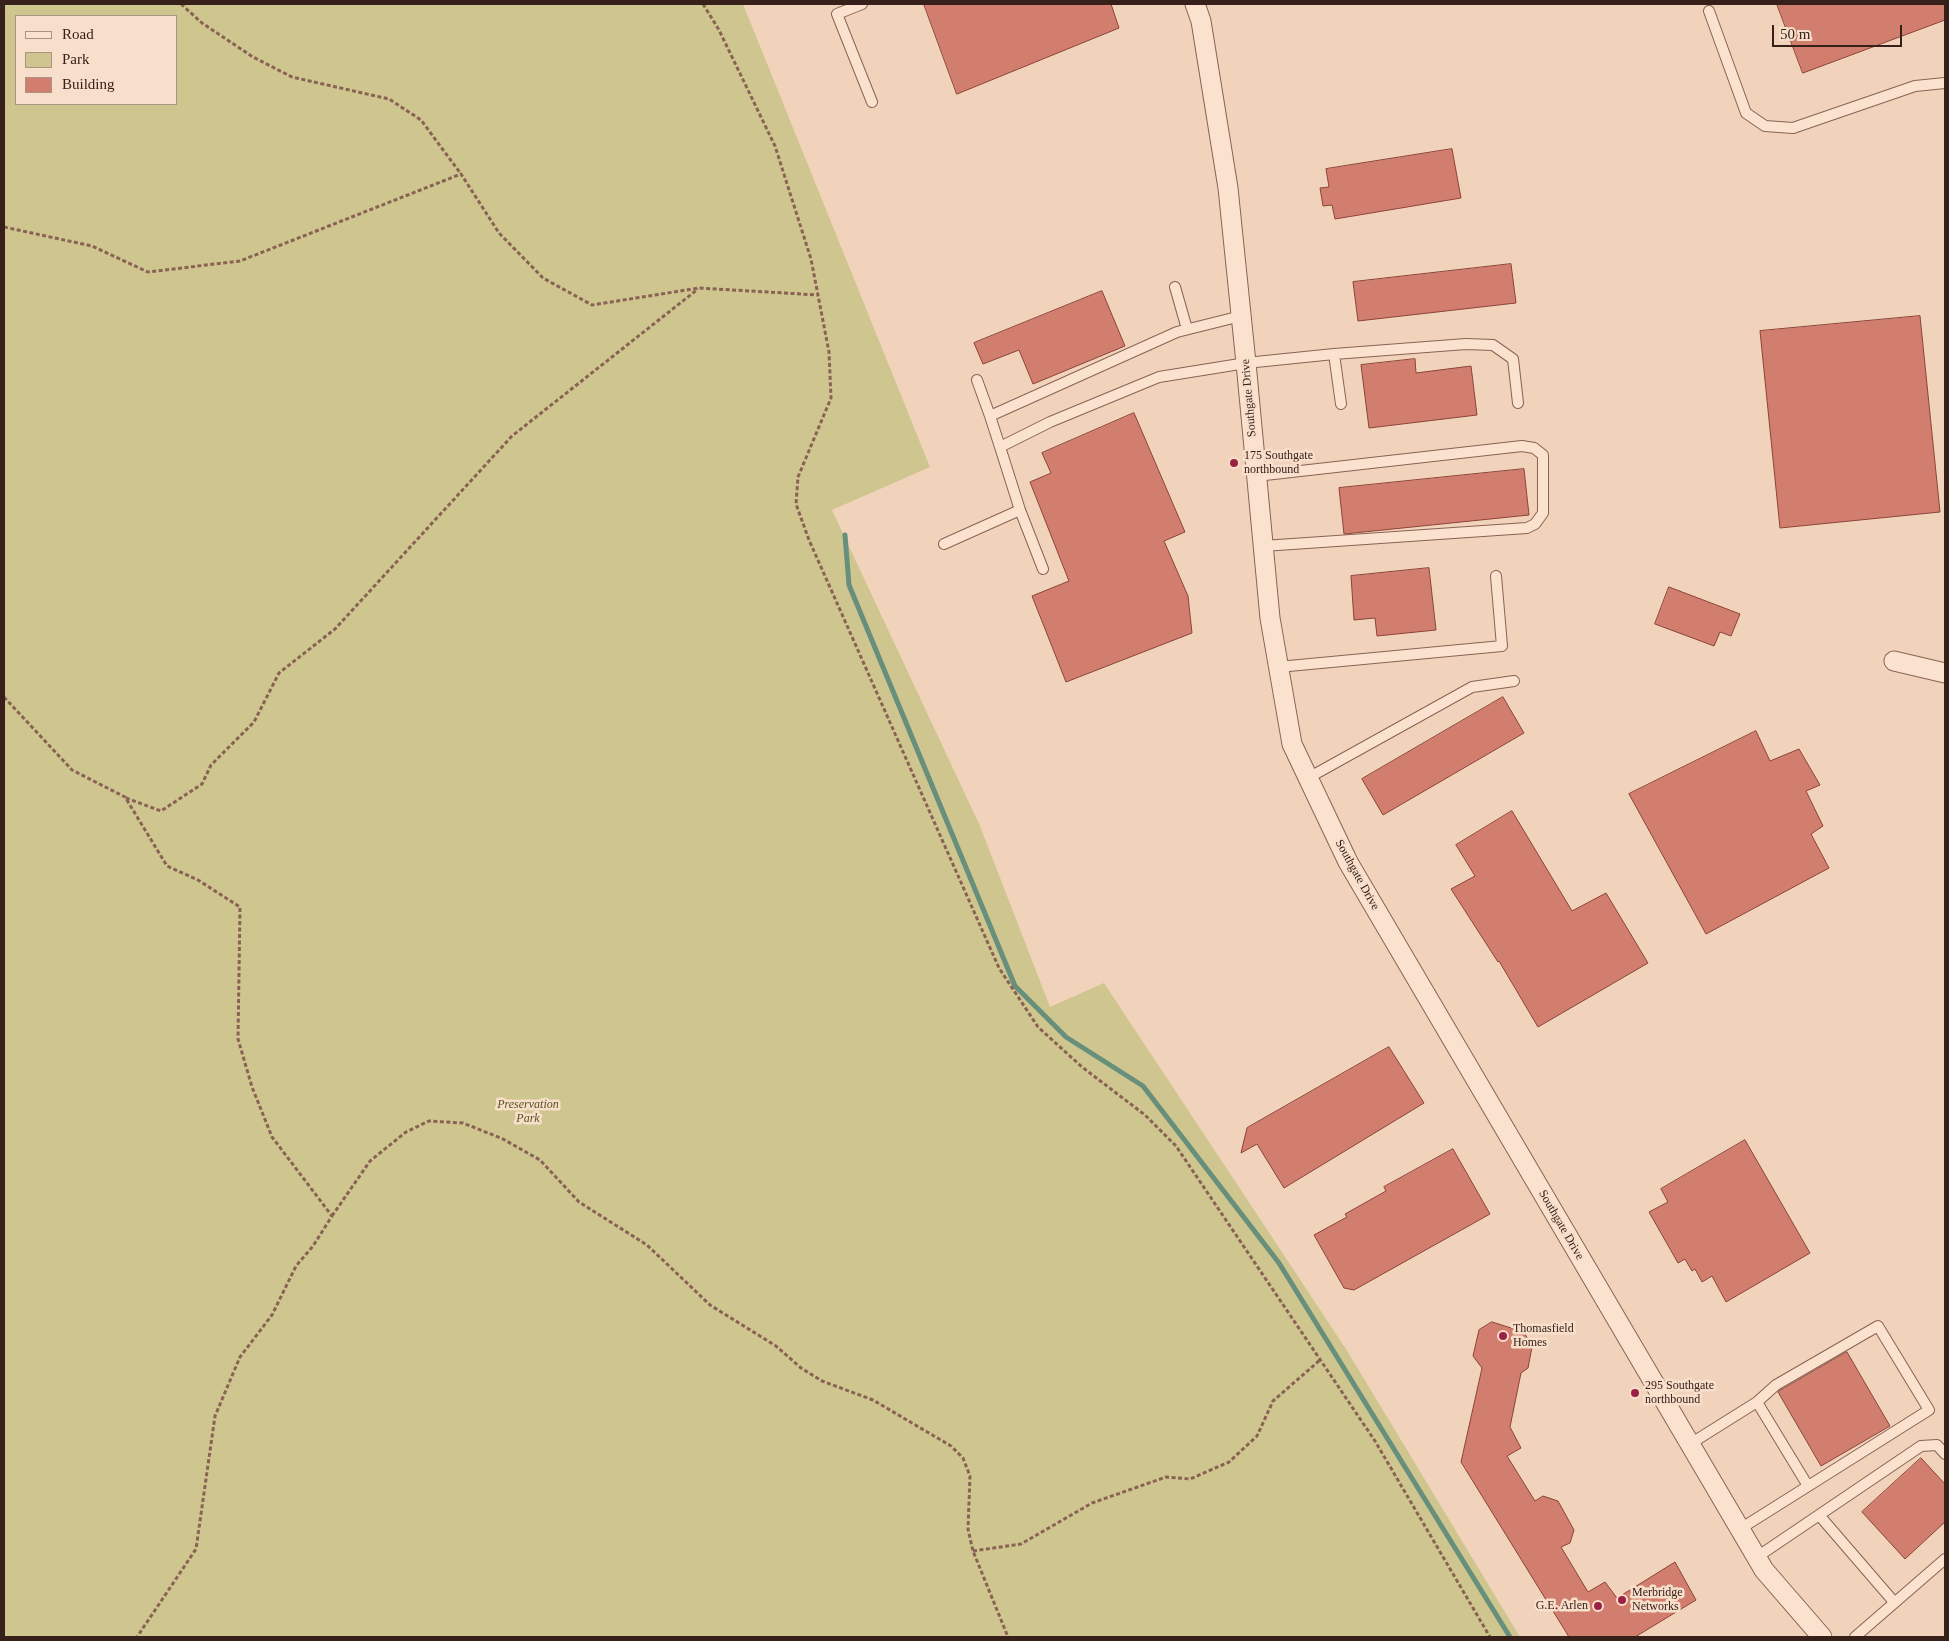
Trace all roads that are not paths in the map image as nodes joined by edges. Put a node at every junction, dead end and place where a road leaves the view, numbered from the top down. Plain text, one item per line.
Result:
1 (862, 4) edge
2 (1195, 4) edge
3 (1709, 11) dead end
4 (1945, 83) edge
5 (872, 102) dead end
6 (1175, 287) dead end
7 (1241, 316) junction
8 (1187, 329) junction
9 (1334, 354) junction
10 (1246, 363) junction
11 (977, 380) dead end
12 (1518, 403) dead end
13 (1341, 404) dead end
14 (990, 416) junction
15 (1000, 447) junction
16 (1256, 476) junction
17 (1020, 510) junction
18 (944, 544) dead end
19 (1263, 546) junction
20 (1043, 569) dead end
21 (1496, 576) dead end
22 (1894, 661) dead end
23 (1278, 667) junction
24 (1945, 673) edge
25 (1514, 681) dead end
26 (1308, 778) junction
27 (1757, 1402) junction
28 (1690, 1444) junction
29 (1945, 1454) edge
30 (1808, 1486) junction
31 (1819, 1514) junction
32 (1740, 1529) junction
33 (1757, 1557) junction
34 (1945, 1559) edge
35 (1894, 1602) junction
36 (1822, 1637) edge
37 (1855, 1637) edge

1 - 5 lane
2 - 7 street, Southgate Drive
3 - 4 lane
6 - 8 lane
7 - 8 lane
7 - 10 street, Southgate Drive
8 - 14 lane
9 - 10 lane
9 - 12 lane
9 - 13 lane
10 - 15 lane
10 - 16 street, Southgate Drive
11 - 14 lane
14 - 15 lane
15 - 17 lane
16 - 19 street, Southgate Drive
16 - 19 lane
17 - 18 lane
17 - 20 lane
19 - 23 street, Southgate Drive
21 - 23 lane
22 - 24 street
23 - 26 street, Southgate Drive
25 - 26 lane
26 - 28 street, Southgate Drive
27 - 28 lane
27 - 30 lane
27 - 30 lane
28 - 32 street, Southgate Drive
29 - 31 lane
30 - 32 lane
31 - 33 lane
31 - 35 lane
32 - 33 street, Southgate Drive
33 - 36 street, Southgate Drive
34 - 35 lane
35 - 37 lane

